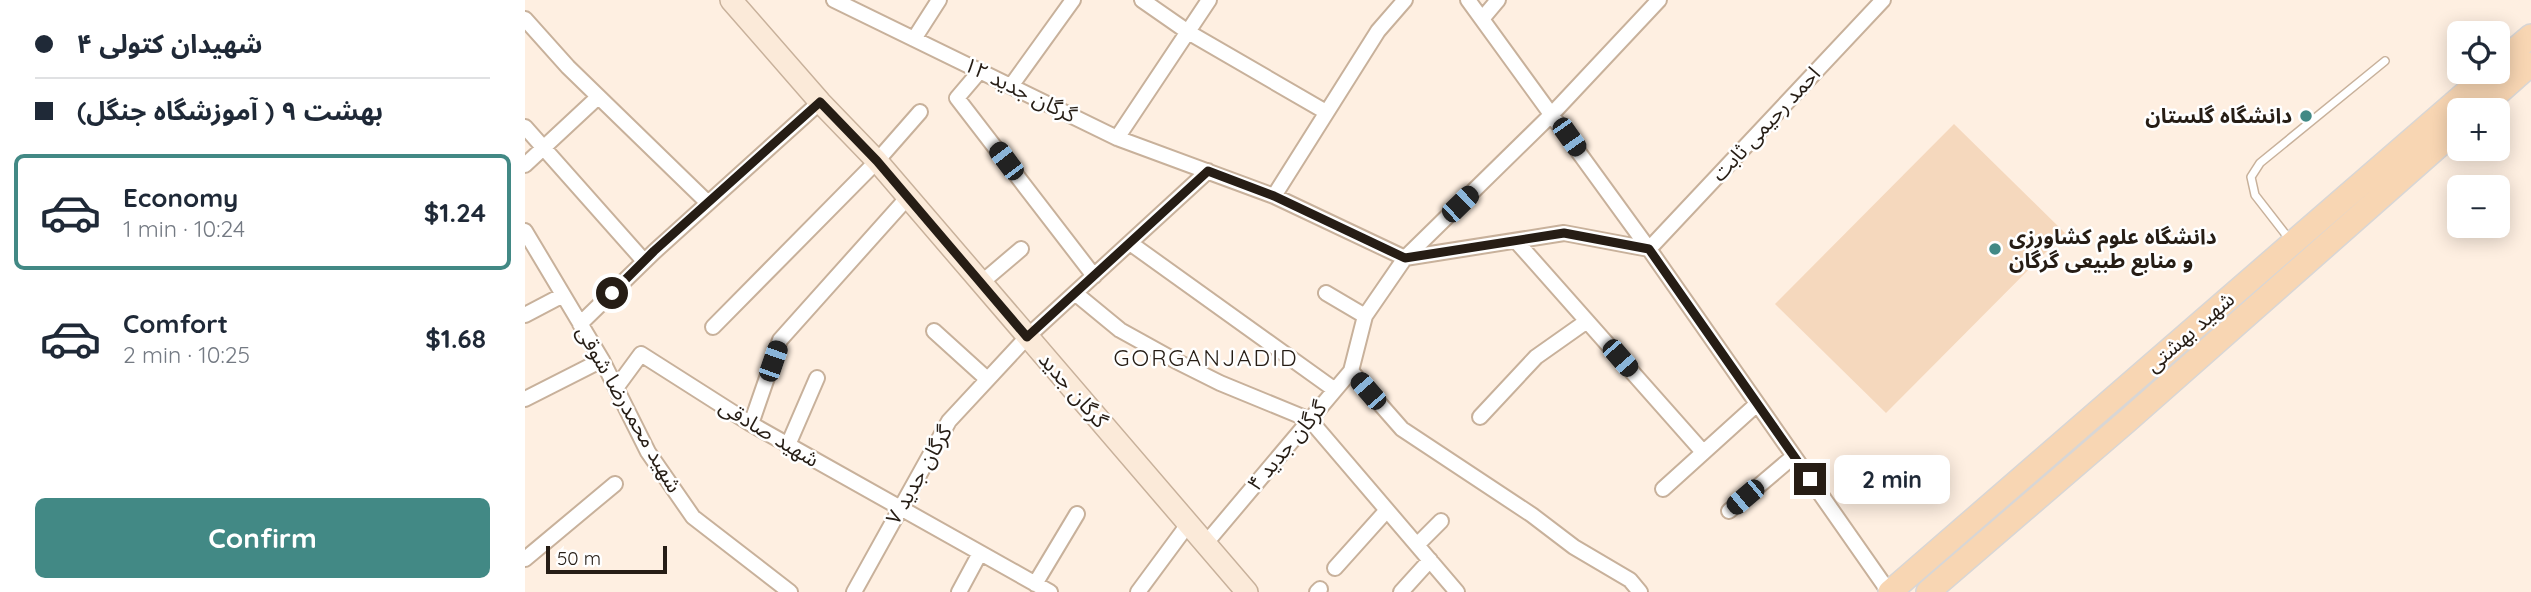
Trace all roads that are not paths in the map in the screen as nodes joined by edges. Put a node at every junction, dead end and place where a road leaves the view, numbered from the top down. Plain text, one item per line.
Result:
1 (731, 0) edge
2 (834, 0) edge
3 (939, 0) edge
4 (1073, 0) edge
5 (1142, 0) edge
6 (1209, 0) edge
7 (1405, 0) edge
8 (1468, 0) edge
9 (1498, 0) edge
10 (1659, 0) edge
11 (1883, 0) edge
12 (525, 19) edge
13 (1482, 19) junction
14 (1188, 32) junction
15 (2531, 36) edge
16 (914, 39) junction
17 (2510, 54) edge
18 (2385, 61) dead end
19 (2531, 64) edge
20 (980, 71) junction
21 (2476, 84) edge
22 (1011, 86) junction
23 (598, 97) junction
24 (2493, 98) edge
25 (820, 102) junction
26 (920, 112) dead end
27 (1325, 112) junction
28 (1552, 114) junction
29 (525, 127) edge
30 (1118, 138) junction
31 (2447, 139) edge
32 (544, 149) junction
33 (877, 161) junction
34 (525, 165) edge
35 (1208, 171) junction
36 (1274, 196) junction
37 (908, 197) junction
38 (708, 203) junction
39 (525, 231) edge
40 (1516, 241) junction
41 (1130, 243) junction
42 (2293, 243) junction
43 (1021, 249) dead end
44 (1649, 249) junction
45 (1405, 258) junction
46 (644, 261) junction
47 (1094, 276) junction
48 (981, 284) junction
49 (1075, 293) junction
50 (1326, 293) dead end
51 (563, 295) junction
52 (525, 315) edge
53 (1365, 316) junction
54 (1587, 321) junction
55 (580, 324) junction
56 (713, 327) dead end
57 (934, 331) dead end
58 (1027, 337) junction
59 (2165, 354) junction
60 (602, 360) junction
61 (1351, 371) junction
62 (2183, 372) junction
63 (817, 378) dead end
64 (988, 380) junction
65 (616, 388) junction
66 (1335, 390) junction
67 (529, 392) edge
68 (1757, 404) junction
69 (1480, 416) dead end
70 (1310, 420) junction
71 (751, 424) junction
72 (787, 445) junction
73 (1703, 452) junction
74 (1794, 456) junction
75 (615, 484) dead end
76 (1663, 489) dead end
77 (900, 509) junction
78 (1387, 510) junction
79 (1729, 511) dead end
80 (1077, 514) dead end
81 (1441, 521) dead end
82 (1189, 523) junction
83 (1206, 542) junction
84 (1417, 545) junction
85 (980, 553) junction
86 (527, 554) edge
87 (1430, 560) junction
88 (1335, 568) dead end
89 (1035, 584) junction
90 (1237, 589) edge
91 (790, 592) edge
92 (854, 592) edge
93 (960, 592) edge
94 (1050, 592) edge
95 (1138, 592) edge
96 (1401, 592) edge
97 (1457, 592) edge
98 (1640, 592) edge
99 (1890, 592) edge
100 (1928, 592) edge

1 - 25 main road, گرگان جدید
2 - 16 street, گرگان جدید ۱۲
3 - 16 street
4 - 22 street
5 - 14 street
6 - 14 street
7 - 27 street
8 - 13 street
9 - 13 street
10 - 28 street, گرگان جدید ۴
11 - 44 street, احمد رحیمی ثابت
12 - 23 street
13 - 28 street
14 - 27 street
14 - 30 street
15 - 17 main road
16 - 20 street, گرگان جدید ۱۲
18 - 42 lane
19 - 24 main road
20 - 22 street, گرگان جدید ۱۲
20 - 47 street
21 - 42 main road, شهید بهشتی
22 - 30 street, گرگان جدید ۱۲
23 - 32 street
23 - 38 street
25 - 33 main road, گرگان جدید
25 - 38 street
26 - 33 street
27 - 36 street
28 - 44 street
28 - 45 street, گرگان جدید ۴
29 - 32 street
30 - 35 street, گرگان جدید ۱۲
31 - 62 main road, شهید بهشتی
32 - 34 street
32 - 46 street
33 - 37 main road, گرگان جدید
33 - 56 street
35 - 36 street, گرگان جدید ۱۲
35 - 41 street, گرگان جدید ۷
36 - 45 street, گرگان جدید ۱۲
37 - 48 main road, گرگان جدید
37 - 71 street
38 - 46 street
39 - 51 street, شهید محمدرضا شوقی
40 - 44 street
40 - 45 street
40 - 54 street
41 - 47 street, گرگان جدید ۷
41 - 66 street
42 - 59 main road, شهید بهشتی
43 - 48 street
44 - 68 street
45 - 53 street, گرگان جدید ۴
46 - 55 street
47 - 49 street, گرگان جدید ۷
48 - 58 main road, گرگان جدید
49 - 58 street, گرگان جدید ۷
49 - 70 street
50 - 53 street
51 - 52 street
51 - 55 street, شهید محمدرضا شوقی
53 - 61 street, گرگان جدید ۴
54 - 69 street
54 - 73 street
55 - 60 street, شهید محمدرضا شوقی
57 - 64 street
58 - 64 street, گرگان جدید ۷
58 - 82 main road, گرگان جدید
59 - 62 main road
59 - 99 main road, شهید بهشتی
60 - 65 street, شهید محمدرضا شوقی
60 - 67 street
61 - 66 street, گرگان جدید ۴
61 - 98 street
62 - 100 main road, شهید بهشتی
63 - 72 street
64 - 77 street, گرگان جدید ۷
65 - 71 street, شهید صادقی
65 - 91 street, شهید محمدرضا شوقی
66 - 70 street, گرگان جدید ۴
68 - 73 street
68 - 74 street
70 - 78 street
70 - 83 street, گرگان جدید ۴
71 - 72 street, شهید صادقی
72 - 77 street, شهید صادقی
73 - 76 street
74 - 79 street
74 - 99 street
75 - 86 street
77 - 85 street, شهید صادقی
77 - 92 street, گرگان جدید ۷
78 - 84 street
78 - 88 street
80 - 89 street
81 - 84 street
82 - 83 main road, گرگان جدید
82 - 95 street
83 - 90 main road, گرگان جدید
84 - 87 street
85 - 89 street, شهید صادقی
85 - 93 street
87 - 96 street
87 - 97 street
89 - 94 street, شهید صادقی

